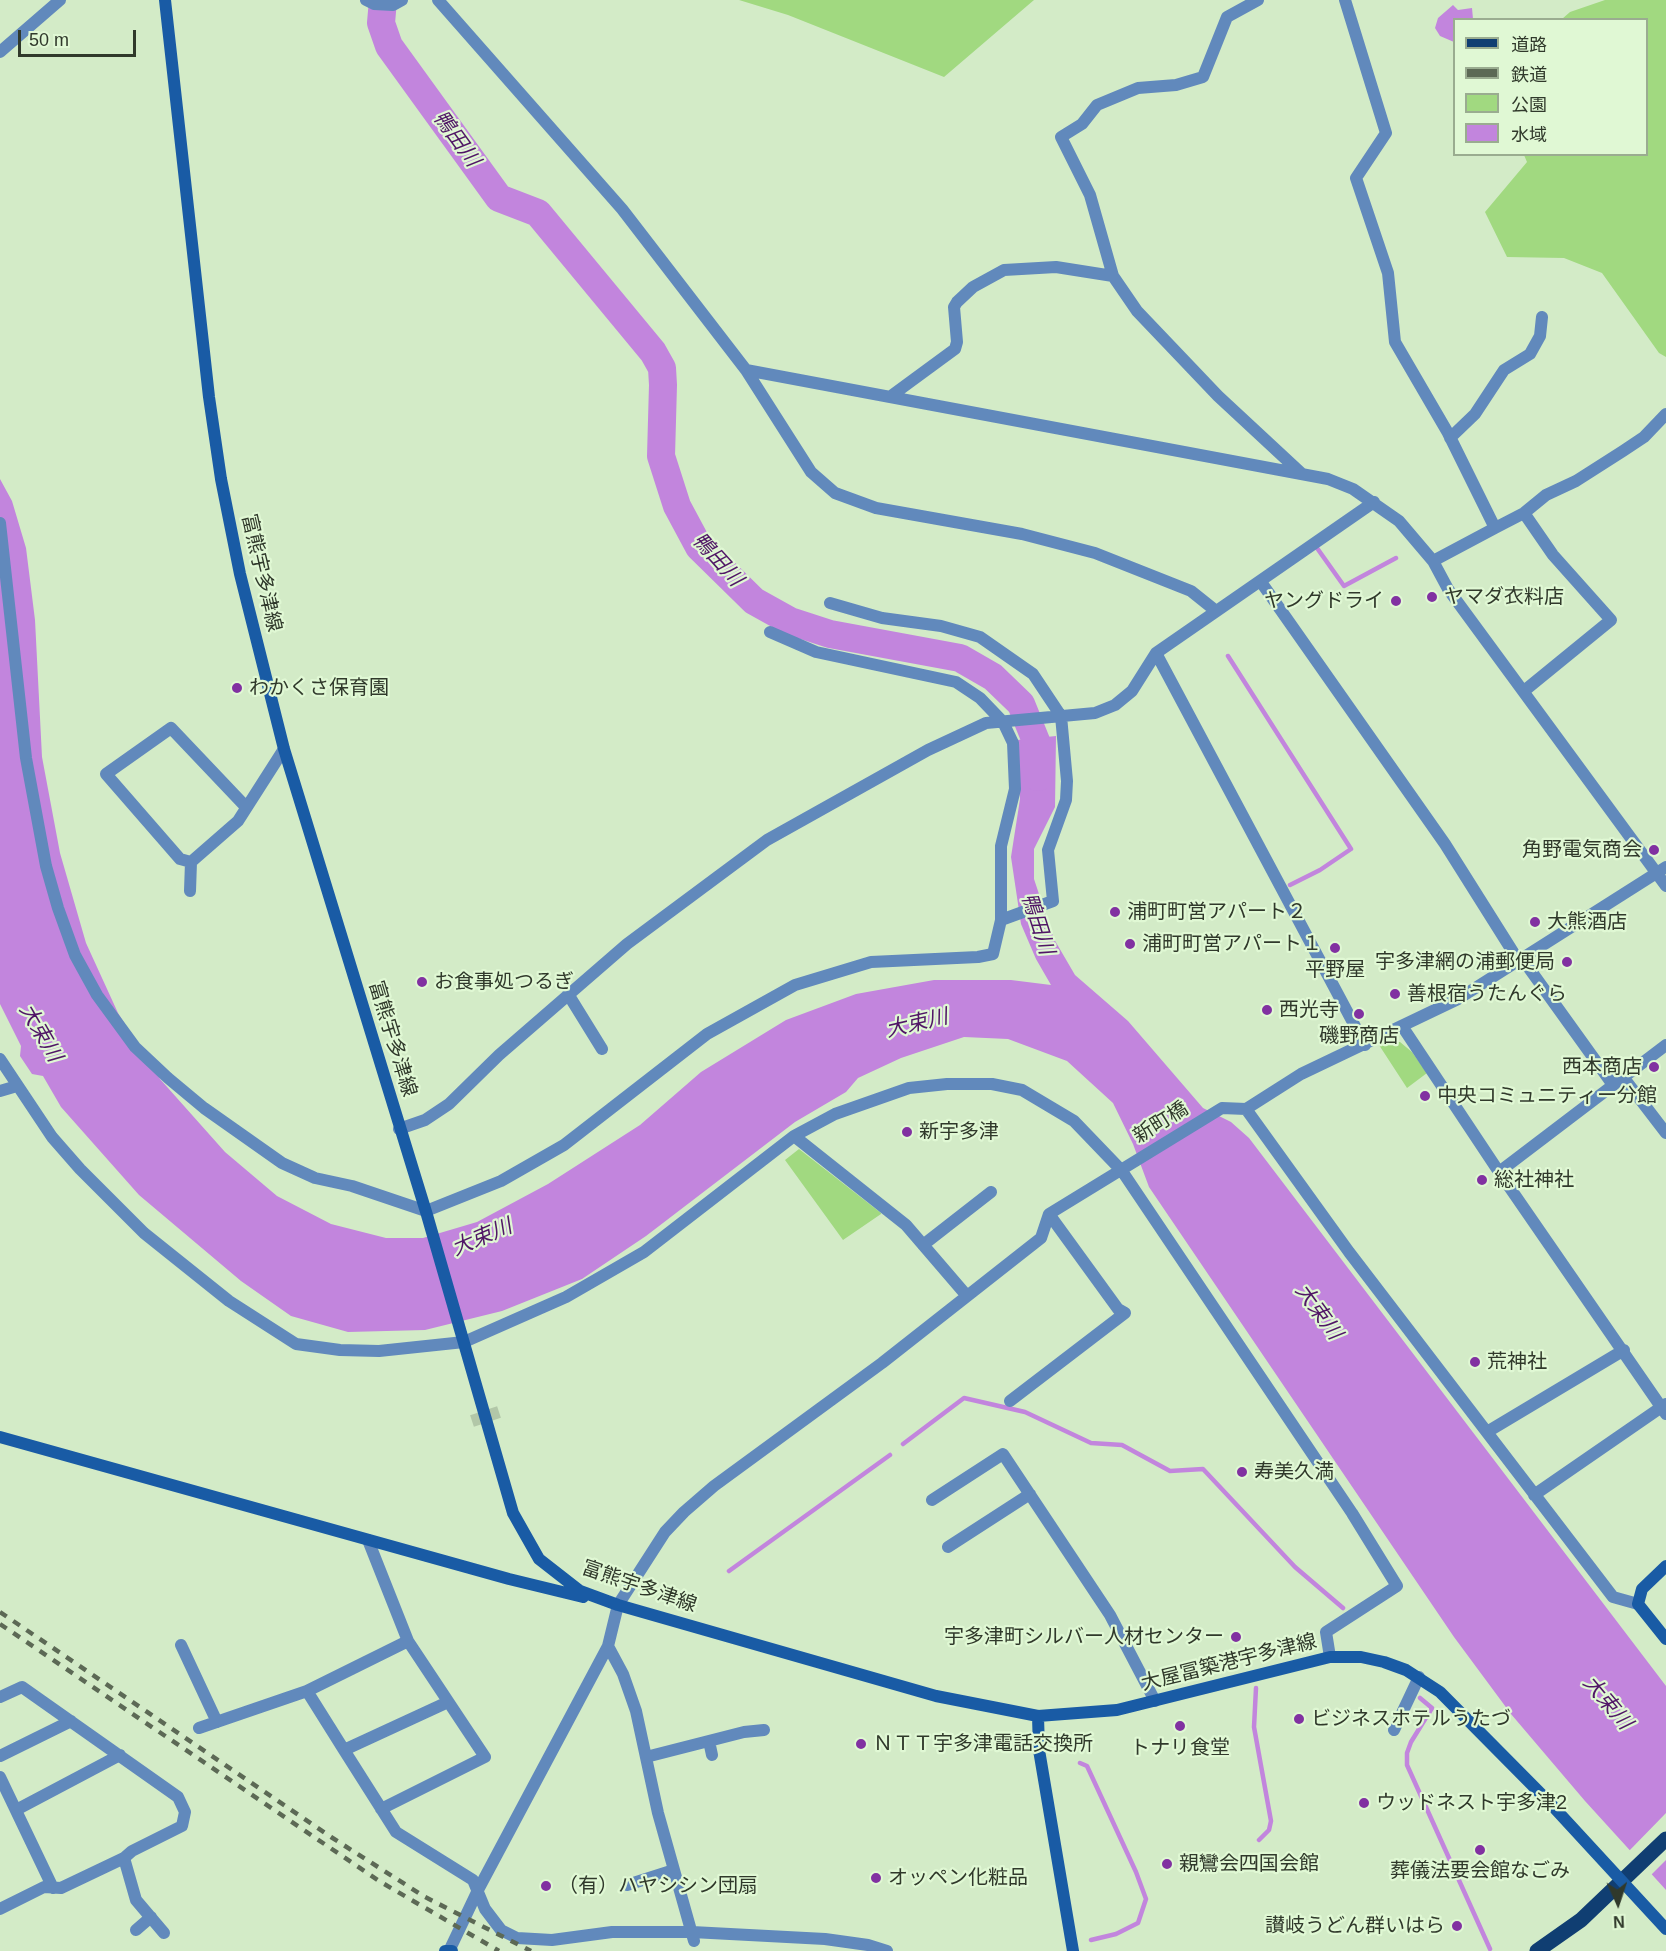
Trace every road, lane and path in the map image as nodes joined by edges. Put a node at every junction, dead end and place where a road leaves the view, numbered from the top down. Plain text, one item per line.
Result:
1 (60, 0) edge
2 (165, 0) edge
3 (438, 0) edge
4 (1258, 0) edge
5 (1345, 0) edge
6 (370, 2) edge
7 (397, 2) edge
8 (0, 52) edge
9 (1113, 276) junction
10 (1542, 318) dead end
11 (746, 369) junction
12 (891, 396) junction
13 (1666, 414) edge
14 (1450, 438) junction
15 (1302, 474) junction
16 (1374, 501) junction
17 (1524, 513) junction
18 (0, 523) edge
19 (1495, 528) junction
20 (1433, 561) junction
21 (1261, 582) junction
22 (830, 603) dead end
23 (1216, 611) junction
24 (770, 632) dead end
25 (1156, 653) junction
26 (1524, 691) junction
27 (1060, 716) junction
28 (1003, 722) junction
29 (284, 749) junction
30 (246, 807) junction
31 (190, 862) junction
32 (1661, 870) edge
33 (1666, 886) edge
34 (190, 891) dead end
35 (1001, 920) junction
36 (1519, 958) junction
37 (568, 994) junction
38 (1402, 1026) junction
39 (1365, 1045) junction
40 (1666, 1045) edge
41 (602, 1049) dead end
42 (0, 1059) edge
43 (1618, 1081) junction
44 (17, 1086) junction
45 (0, 1091) edge
46 (1246, 1109) junction
47 (399, 1130) junction
48 (1666, 1133) edge
49 (794, 1136) junction
50 (1122, 1171) junction
51 (1499, 1172) junction
52 (991, 1192) dead end
53 (427, 1213) junction
54 (1048, 1214) junction
55 (923, 1245) junction
56 (967, 1296) junction
57 (462, 1336) junction
58 (1624, 1350) junction
59 (1010, 1401) dead end
60 (1664, 1408) edge
61 (1487, 1432) junction
62 (0, 1437) edge
63 (1030, 1494) junction
64 (1534, 1495) junction
65 (932, 1500) dead end
66 (368, 1540) junction
67 (948, 1547) dead end
68 (1666, 1566) edge
69 (618, 1605) junction
70 (1638, 1605) junction
71 (1666, 1640) edge
72 (408, 1641) junction
73 (181, 1645) dead end
74 (608, 1646) junction
75 (1330, 1657) junction
76 (1419, 1677) junction
77 (307, 1691) junction
78 (0, 1698) edge
79 (1155, 1701) junction
80 (448, 1702) junction
81 (1038, 1716) junction
82 (71, 1721) junction
83 (217, 1722) junction
84 (199, 1728) dead end
85 (764, 1730) dead end
86 (1394, 1730) dead end
87 (709, 1741) junction
88 (344, 1750) junction
89 (120, 1755) junction
90 (712, 1755) dead end
91 (0, 1756) edge
92 (646, 1757) junction
93 (0, 1777) edge
94 (381, 1809) junction
95 (16, 1810) junction
96 (1666, 1839) edge
97 (124, 1858) junction
98 (674, 1870) junction
99 (627, 1884) dead end
100 (53, 1888) junction
101 (478, 1890) junction
102 (0, 1909) edge
103 (151, 1917) junction
104 (1666, 1929) edge
105 (136, 1930) dead end
106 (164, 1933) dead end
107 (693, 1937) junction
108 (449, 1950) edge
109 (887, 1951) edge
110 (1073, 1951) edge
111 (1537, 1951) edge

1 - 8 street
2 - 29 main road, 富熊宇多津線
3 - 11 street
4 - 9 street
5 - 14 street
6 - 7 street
9 - 12 street
9 - 15 street
10 - 14 street
11 - 12 street
11 - 23 street
12 - 15 street
13 - 17 street
14 - 19 street
15 - 16 street
16 - 20 street
16 - 21 street
17 - 19 street
17 - 26 street
18 - 53 street
19 - 20 street
20 - 26 street
21 - 23 street
21 - 36 street
22 - 27 street
23 - 25 street
24 - 28 street
25 - 27 street
25 - 39 street
26 - 32 street
27 - 28 street
27 - 35 street
28 - 35 street
28 - 37 street
29 - 30 street
29 - 47 main road, 富熊宇多津線
30 - 31 street
30 - 31 street
31 - 34 street
32 - 33 street
32 - 36 street
35 - 53 street
36 - 38 street
36 - 43 street
37 - 41 street
37 - 47 street
38 - 39 street
38 - 51 street
39 - 46 street
40 - 43 street
42 - 44 street
43 - 48 street
43 - 51 street
44 - 45 street
44 - 57 street
46 - 50 street, 新町橋
46 - 61 street
47 - 53 main road, 富熊宇多津線
49 - 50 street
49 - 55 street
49 - 57 street
50 - 54 street, 新町橋
50 - 75 street
51 - 58 street
52 - 55 street
53 - 57 main road, 富熊宇多津線
54 - 56 street
54 - 59 street
55 - 56 street
56 - 69 street
57 - 69 main road, 富熊宇多津線
58 - 60 street
58 - 61 street
60 - 64 street
61 - 64 street
62 - 66 main road
63 - 65 street
63 - 67 street
63 - 79 street
64 - 70 street
66 - 69 main road
66 - 72 street
68 - 70 main road
69 - 74 street
69 - 81 main road, 富熊宇多津線
70 - 71 main road
72 - 77 street
72 - 80 street
73 - 83 street
74 - 92 street
74 - 101 street
75 - 76 main road, 大屋冨築港宇多津線
75 - 79 main road, 大屋冨築港宇多津線
76 - 86 street
76 - 104 main road, 大屋冨築港宇多津線, bridge
77 - 83 street
77 - 88 street
78 - 82 street
79 - 81 main road, 大屋冨築港宇多津線
80 - 88 street
80 - 94 street
81 - 110 main road
82 - 89 street
82 - 91 street
83 - 84 street
85 - 87 street
87 - 90 street
87 - 92 street
88 - 94 street
89 - 95 street
89 - 97 street
92 - 98 street
93 - 95 street
94 - 101 street
95 - 100 street
96 - 111 main road
97 - 100 street
97 - 103 street
98 - 99 street
98 - 107 street
100 - 102 street
101 - 107 street
101 - 108 street
103 - 105 street
103 - 106 street
107 - 109 street

